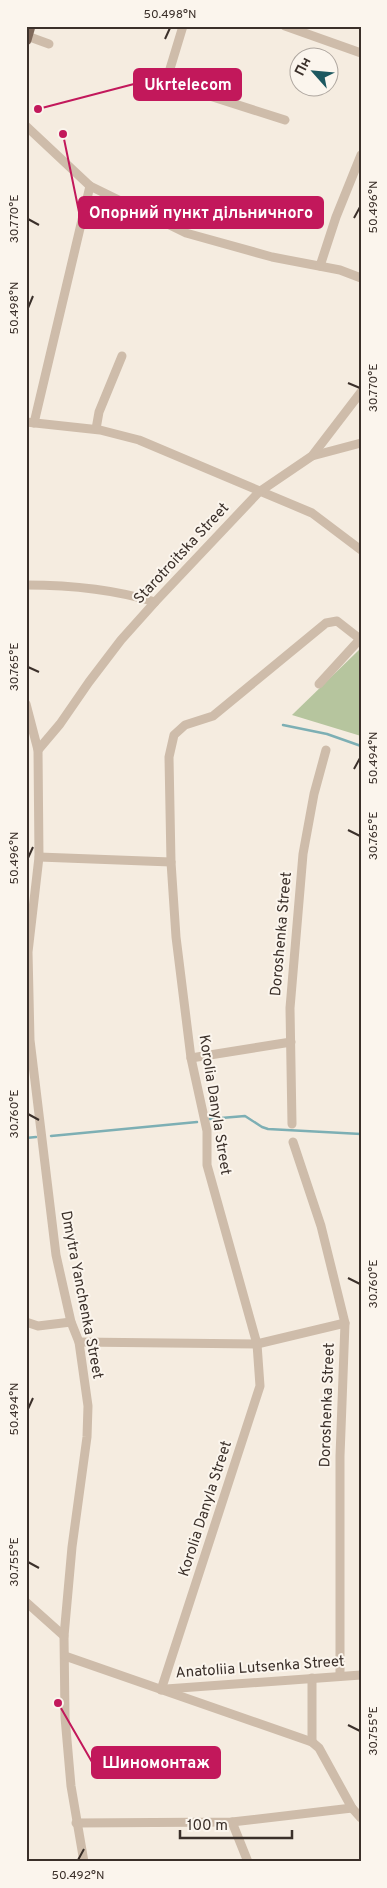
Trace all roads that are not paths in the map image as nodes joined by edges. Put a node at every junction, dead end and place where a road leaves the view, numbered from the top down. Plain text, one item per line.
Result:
1 (183, 26) edge
2 (285, 26) edge
3 (28, 34) edge
4 (48, 44) dead end
5 (361, 53) edge
6 (285, 120) dead end
7 (26, 126) edge
8 (361, 155) edge
9 (90, 186) junction
10 (320, 266) junction
11 (361, 278) edge
12 (122, 356) dead end
13 (361, 392) edge
14 (30, 422) edge
15 (96, 429) junction
16 (361, 443) edge
17 (312, 456) junction
18 (259, 492) junction
19 (361, 550) edge
20 (26, 585) edge
21 (155, 602) junction
22 (360, 638) edge
23 (319, 684) dead end
24 (26, 704) edge
25 (38, 750) junction
26 (326, 750) dead end
27 (39, 857) junction
28 (172, 862) junction
29 (30, 898) edge
30 (291, 1042) junction
31 (191, 1058) junction
32 (292, 1124) dead end
33 (293, 1142) dead end
34 (26, 1322) edge
35 (71, 1322) junction
36 (345, 1323) junction
37 (79, 1342) junction
38 (257, 1344) junction
39 (26, 1602) edge
40 (64, 1636) junction
41 (65, 1656) junction
42 (361, 1675) edge
43 (340, 1676) junction
44 (312, 1678) junction
45 (161, 1690) junction
46 (312, 1742) junction
47 (352, 1808) junction
48 (361, 1818) edge
49 (232, 1822) junction
50 (76, 1823) junction
51 (84, 1862) edge
52 (248, 1862) edge

1 - 6 street
2 - 5 street
3 - 4 street
7 - 9 street
8 - 10 street
9 - 10 street
9 - 14 street
10 - 11 street
12 - 15 street
13 - 17 street, Starotroitska Street
14 - 15 street
15 - 18 street
16 - 17 street
17 - 18 street, Starotroitska Street
18 - 19 street
18 - 21 street, Starotroitska Street
20 - 21 street
21 - 25 street, Starotroitska Street
22 - 23 street
22 - 28 street, Korolia Danyla Street
24 - 25 street, Dmytra Yanchenka Street
25 - 27 street, Dmytra Yanchenka Street
26 - 30 street, Doroshenka Street
27 - 28 street
27 - 29 street, Dmytra Yanchenka Street
28 - 31 street, Korolia Danyla Street
29 - 35 street, Dmytra Yanchenka Street
30 - 31 street
30 - 32 street, Doroshenka Street
31 - 38 street, Korolia Danyla Street
33 - 36 street, Doroshenka Street
34 - 35 street
35 - 37 street, Dmytra Yanchenka Street
36 - 38 street
36 - 43 street, Doroshenka Street
37 - 38 street
37 - 40 street, Dmytra Yanchenka Street
38 - 45 street, Korolia Danyla Street
39 - 40 street
40 - 41 street, Dmytra Yanchenka Street
41 - 45 street, Anatoliia Lutsenka Street
41 - 50 street, Dmytra Yanchenka Street
42 - 43 street, Anatoliia Lutsenka Street
43 - 44 street, Anatoliia Lutsenka Street
44 - 45 street, Anatoliia Lutsenka Street
44 - 46 street
45 - 46 street, Anatoliia Lutsenka Street
46 - 47 street
47 - 48 street
47 - 49 street
49 - 50 street
49 - 52 street
50 - 51 street, Dmytra Yanchenka Street

